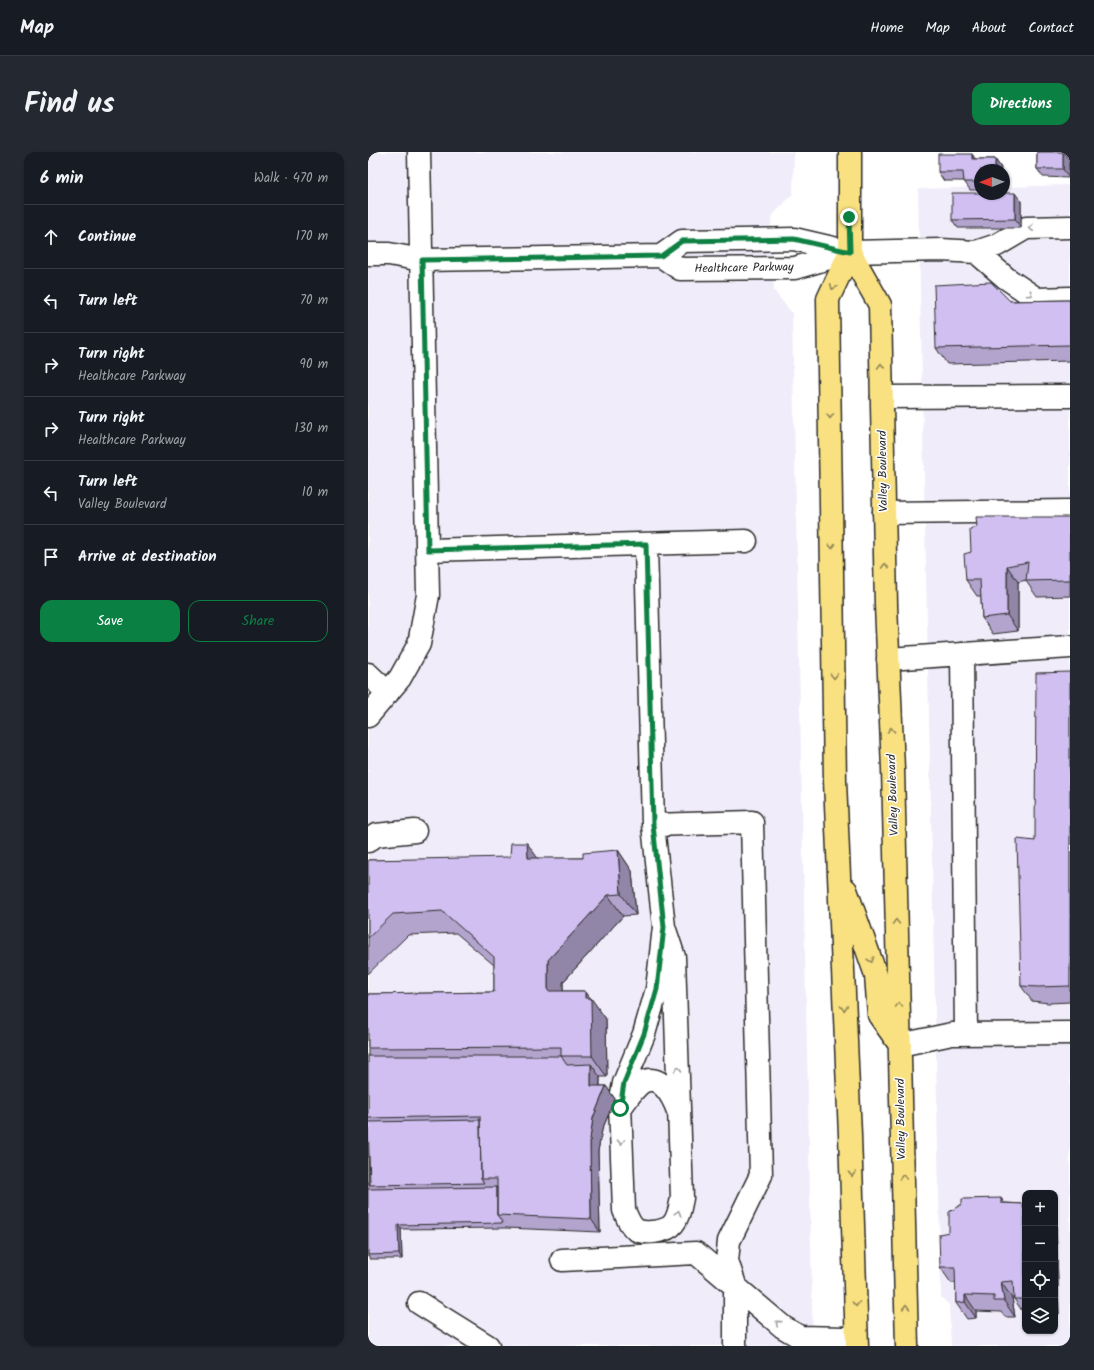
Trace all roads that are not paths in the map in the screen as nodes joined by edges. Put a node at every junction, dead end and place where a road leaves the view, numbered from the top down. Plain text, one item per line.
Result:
1 (419, 152) edge
2 (850, 152) edge
3 (1070, 226) edge
4 (850, 252) junction
5 (976, 252) junction
6 (368, 254) edge
7 (661, 256) junction
8 (422, 260) junction
9 (1070, 298) edge
10 (1070, 396) edge
11 (882, 397) junction
12 (1070, 511) edge
13 (884, 513) junction
14 (746, 541) dead end
15 (646, 544) junction
16 (428, 550) junction
17 (1070, 647) edge
18 (962, 654) junction
19 (888, 659) junction
20 (368, 674) edge
21 (388, 692) junction
22 (368, 716) edge
23 (653, 825) junction
24 (415, 831) dead end
25 (368, 841) edge
26 (838, 870) junction
27 (664, 927) junction
28 (1070, 1032) edge
29 (966, 1034) junction
30 (900, 1045) junction
31 (620, 1108) junction
32 (680, 1118) junction
33 (562, 1260) dead end
34 (735, 1285) junction
35 (419, 1303) dead end
36 (488, 1346) edge
37 (735, 1346) edge
38 (851, 1346) edge
39 (856, 1346) edge
40 (907, 1346) edge

1 - 8 street
2 - 4 main road, Valley Boulevard
3 -> 5 street
4 - 5 street
4 - 7 street, Healthcare Parkway
4 - 7 street
11 -> 4 main road, Valley Boulevard
4 -> 26 main road, Valley Boulevard
5 -> 9 street
6 - 8 street
7 - 8 street
8 - 16 street
10 - 11 street
11 - 13 main road, Valley Boulevard
12 - 13 street
19 -> 13 main road, Valley Boulevard
14 - 15 street
15 - 16 street
15 - 23 street
16 - 21 street
17 - 18 street
18 - 19 street
18 - 29 street
30 -> 19 main road, Valley Boulevard
20 - 21 street
21 - 22 street
23 - 27 street
23 - 34 street
24 - 25 street
26 -> 30 main road
26 -> 39 main road, Valley Boulevard
27 - 31 street
32 -> 27 street
28 - 29 street
29 - 30 street
40 -> 30 main road, Valley Boulevard
31 - 32 street
31 -> 32 street
33 - 34 street
34 - 37 street
38 -> 34 street
35 - 36 street

